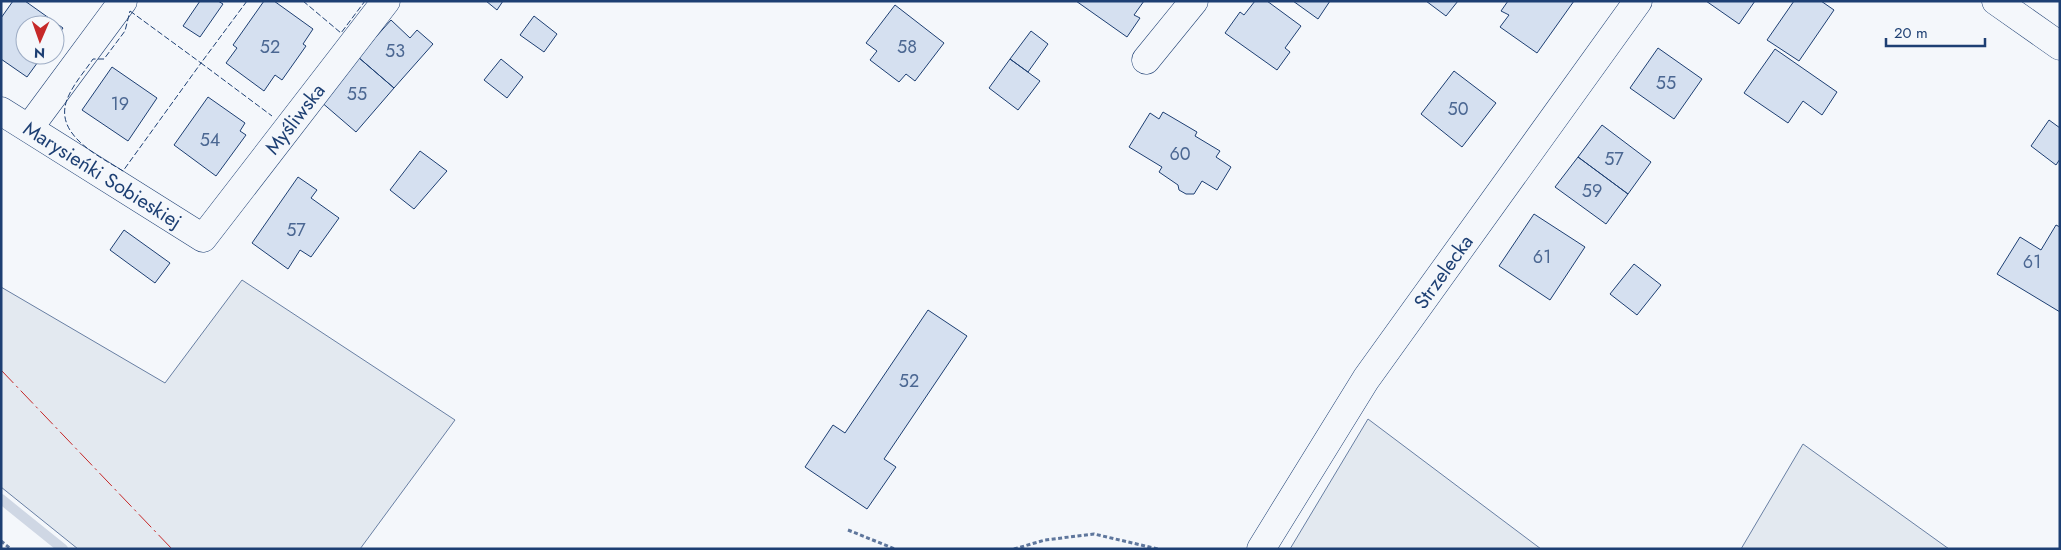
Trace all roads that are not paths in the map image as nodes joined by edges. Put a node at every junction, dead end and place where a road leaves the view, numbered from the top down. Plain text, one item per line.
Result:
1 (123, 1) edge
2 (386, 1) edge
3 (1194, 1) edge
4 (1638, 1) edge
5 (1996, 1) edge
6 (2060, 46) edge
7 (1146, 60) dead end
8 (1, 111) edge
9 (29, 128) junction
10 (203, 238) joint
11 (1261, 549) edge

1 - 9 street
2 - 10 street, Myśliwska
3 - 7 street
4 - 11 street, Strzelecka
5 - 6 street
8 - 9 street, Marysieńki Sobieskiej
9 - 10 street, Marysieńki Sobieskiej

